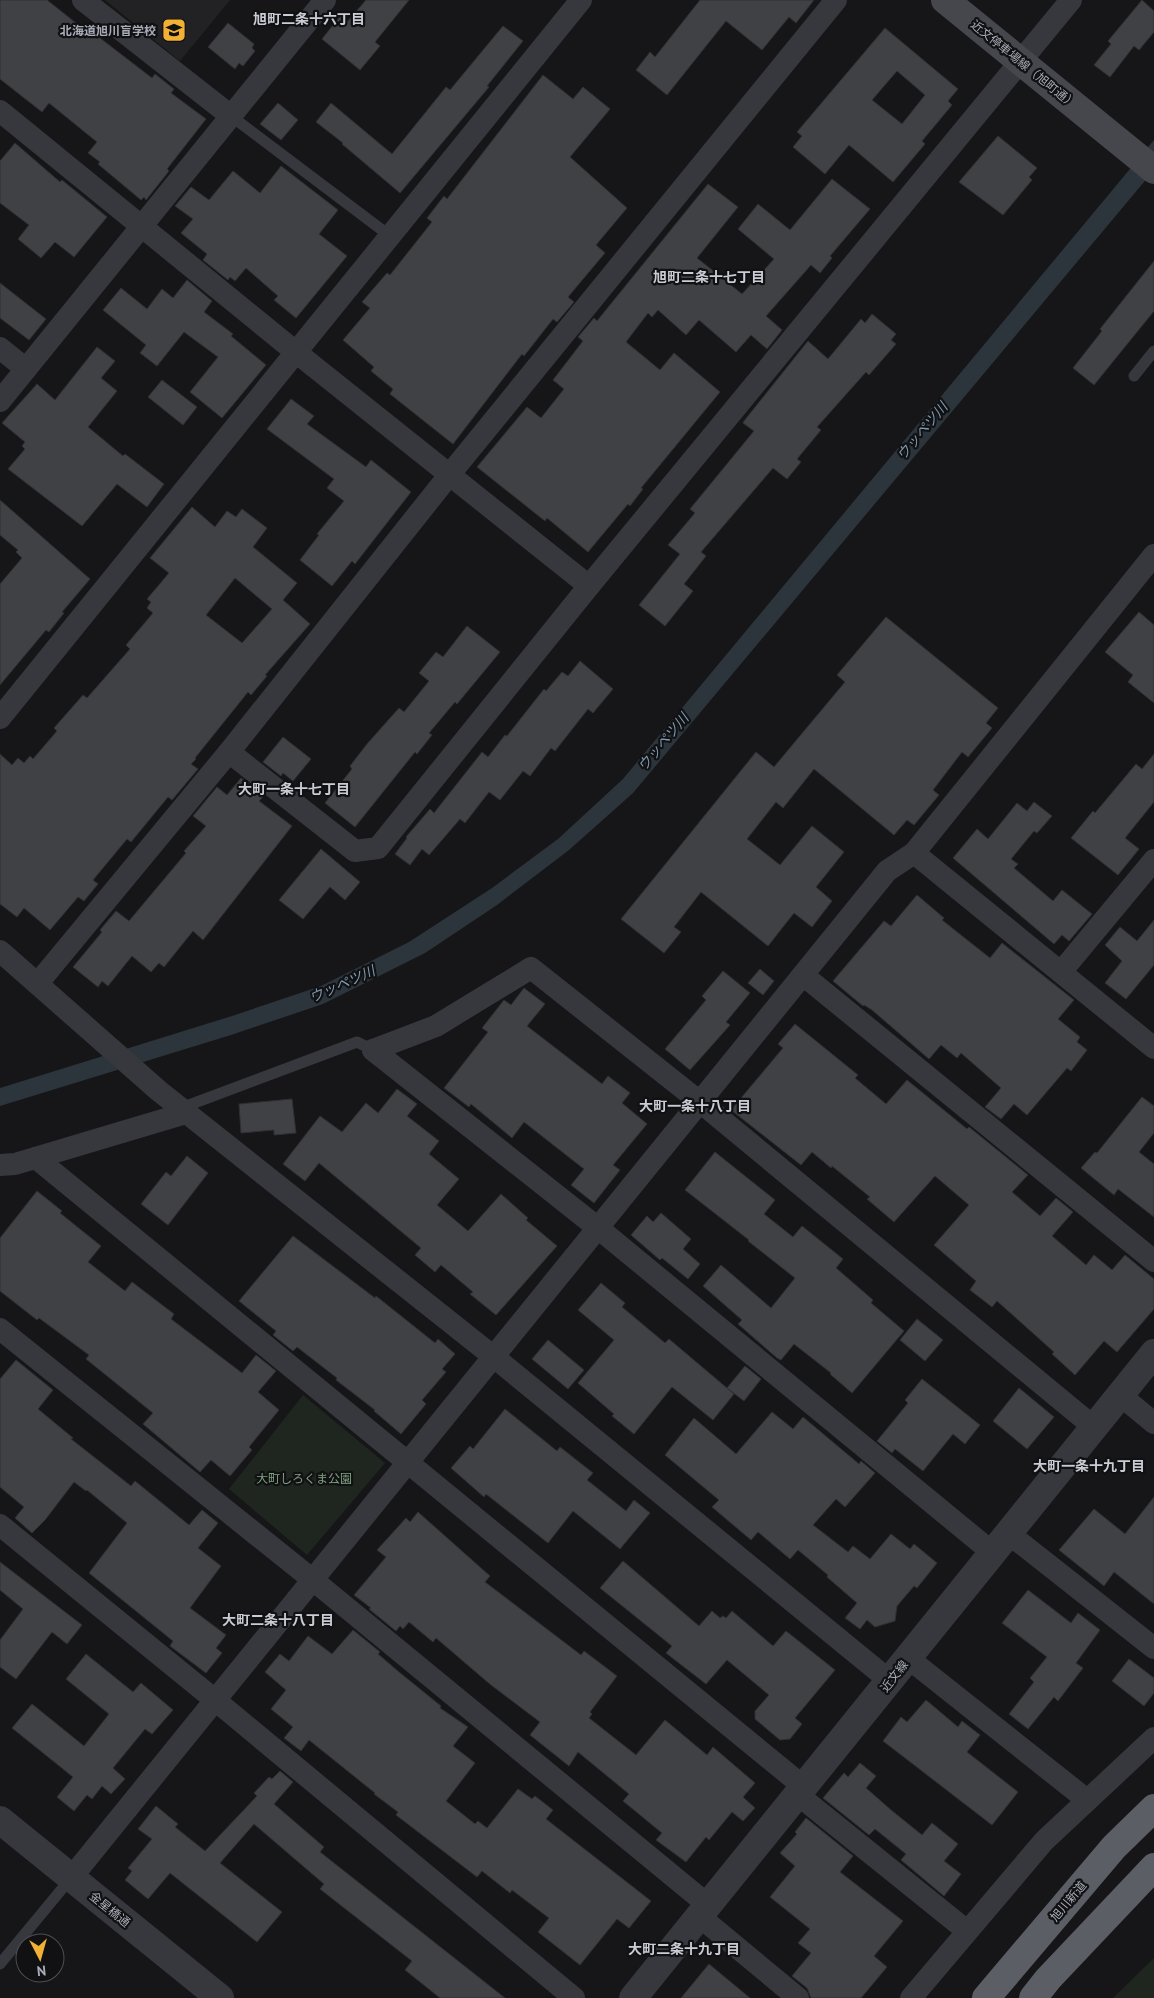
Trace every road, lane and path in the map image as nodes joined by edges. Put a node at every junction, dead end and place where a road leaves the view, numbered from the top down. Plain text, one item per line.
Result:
1 (84, 0) edge
2 (325, 0) edge
3 (581, 0) edge
4 (836, 0) edge
5 (944, 0) edge
6 (1071, 0) edge
7 (1020, 61) junction
8 (0, 111) edge
9 (231, 116) junction
10 (1154, 170) edge
11 (141, 226) junction
12 (390, 236) junction
13 (0, 348) edge
14 (1154, 351) edge
15 (297, 353) junction
16 (26, 369) junction
17 (1134, 376) dead end
18 (0, 401) edge
19 (450, 474) junction
20 (1154, 555) edge
21 (589, 586) junction
22 (0, 718) edge
23 (229, 752) junction
24 (914, 853) junction
25 (1154, 860) edge
26 (0, 951) edge
27 (1061, 972) junction
28 (803, 975) junction
29 (38, 983) junction
30 (1154, 1048) edge
31 (373, 1050) junction
32 (700, 1102) junction
33 (184, 1110) junction
34 (17, 1162) edge
35 (0, 1184) edge
36 (598, 1228) junction
37 (1154, 1261) edge
38 (0, 1329) edge
39 (1154, 1353) edge
40 (494, 1356) junction
41 (1120, 1395) junction
42 (1154, 1423) edge
43 (1095, 1428) junction
44 (408, 1463) junction
45 (0, 1525) edge
46 (1001, 1543) junction
47 (313, 1580) junction
48 (1154, 1648) edge
49 (908, 1658) junction
50 (890, 1681) junction
51 (215, 1700) junction
52 (1154, 1738) edge
53 (801, 1791) junction
54 (1088, 1800) junction
55 (1154, 1808) edge
56 (0, 1820) edge
57 (1154, 1867) edge
58 (71, 1878) junction
59 (704, 1910) junction
60 (967, 1931) junction
61 (0, 1964) edge
62 (220, 1998) edge
63 (574, 1998) edge
64 (633, 1998) edge
65 (798, 1998) edge
66 (911, 1998) edge
67 (986, 1998) edge
68 (1032, 1998) edge

1 - 9 street
2 - 9 street
3 - 12 street
4 - 19 street
5 - 7 main road, 近文停車場線（旭町通）
6 - 7 street
7 - 10 main road, 近文停車場線（旭町通）
7 - 21 street
8 - 11 street
9 - 11 street
9 - 12 lane
11 - 15 street
11 - 16 street
12 - 15 street
13 - 16 street
14 - 17 lane
15 - 19 street
15 - 22 street
16 - 18 street
19 - 21 street
19 - 23 street
20 - 24 street
21 - 23 street
23 - 29 street
24 - 27 street
24 - 28 street
25 - 27 street
26 - 29 street
27 - 30 street
28 - 32 street
28 - 37 street
29 - 33 street
31 - 32 street
31 - 33 lane
31 - 36 street
32 - 36 street
32 - 43 street
33 - 34 street
33 - 40 street
34 - 35 street
34 - 44 street
36 - 40 street
36 - 46 street
38 - 47 street
39 - 41 street, 近文線
40 - 44 street
40 - 50 street
41 - 42 street
41 - 43 street, 近文線
43 - 46 street, 近文線
44 - 47 street
44 - 53 street
45 - 51 street
46 - 48 street
46 - 49 street, 近文線
47 - 51 street
47 - 59 street
49 - 50 street, 近文線
49 - 54 street
50 - 53 street, 近文線
51 - 58 street
51 - 63 street
52 - 54 street
53 - 59 street, 近文線
53 - 60 street
54 - 60 street
55 - 67 highway, 旭川新道
56 - 58 street, 金星橋通
57 - 68 highway
58 - 61 lane
58 - 62 street, 金星橋通
59 - 64 street, 近文線
59 - 65 street
60 - 66 street

